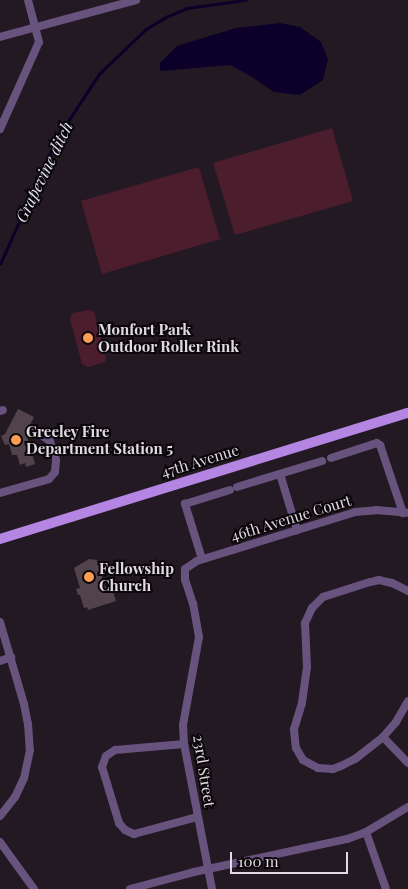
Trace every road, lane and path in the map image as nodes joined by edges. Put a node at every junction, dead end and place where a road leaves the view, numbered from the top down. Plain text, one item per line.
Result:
1 (28, 0) edge
2 (136, 0) edge
3 (35, 27) junction
4 (0, 36) edge
5 (0, 129) edge
6 (408, 412) edge
7 (35, 431) dead end
8 (331, 458) dead end
9 (322, 461) dead end
10 (280, 474) junction
11 (0, 493) edge
12 (405, 513) edge
13 (297, 530) junction
14 (0, 539) edge
15 (202, 559) junction
16 (185, 569) joint
17 (408, 591) edge
18 (0, 622) edge
19 (11, 658) junction
20 (0, 661) edge
21 (408, 701) edge
22 (383, 737) junction
23 (184, 744) junction
24 (408, 763) edge
25 (408, 807) edge
26 (0, 816) edge
27 (197, 817) junction
28 (366, 832) junction
29 (0, 842) edge
30 (208, 869) junction
31 (34, 889) edge
32 (130, 889) edge
33 (212, 889) edge
34 (386, 889) edge

1 - 3 street
2 - 3 street
3 - 4 street
3 - 5 street
6 - 14 main road, 47th Avenue
7 - 11 street
8 - 12 street
9 - 10 street
10 - 13 street
10 - 15 street
12 - 13 street, 46th Avenue Court
13 - 15 street, 46th Avenue Court
15 - 16 street, 46th Avenue Court
16 - 23 street, 23rd Street
17 - 22 street
18 - 19 street
19 - 20 street
19 - 26 street
21 - 22 street
22 - 24 street
23 - 27 street, 23rd Street
23 - 27 street
25 - 28 street
27 - 30 street, 23rd Street
28 - 30 street
28 - 34 street
29 - 31 street
30 - 32 street
30 - 33 street, 23rd Street

